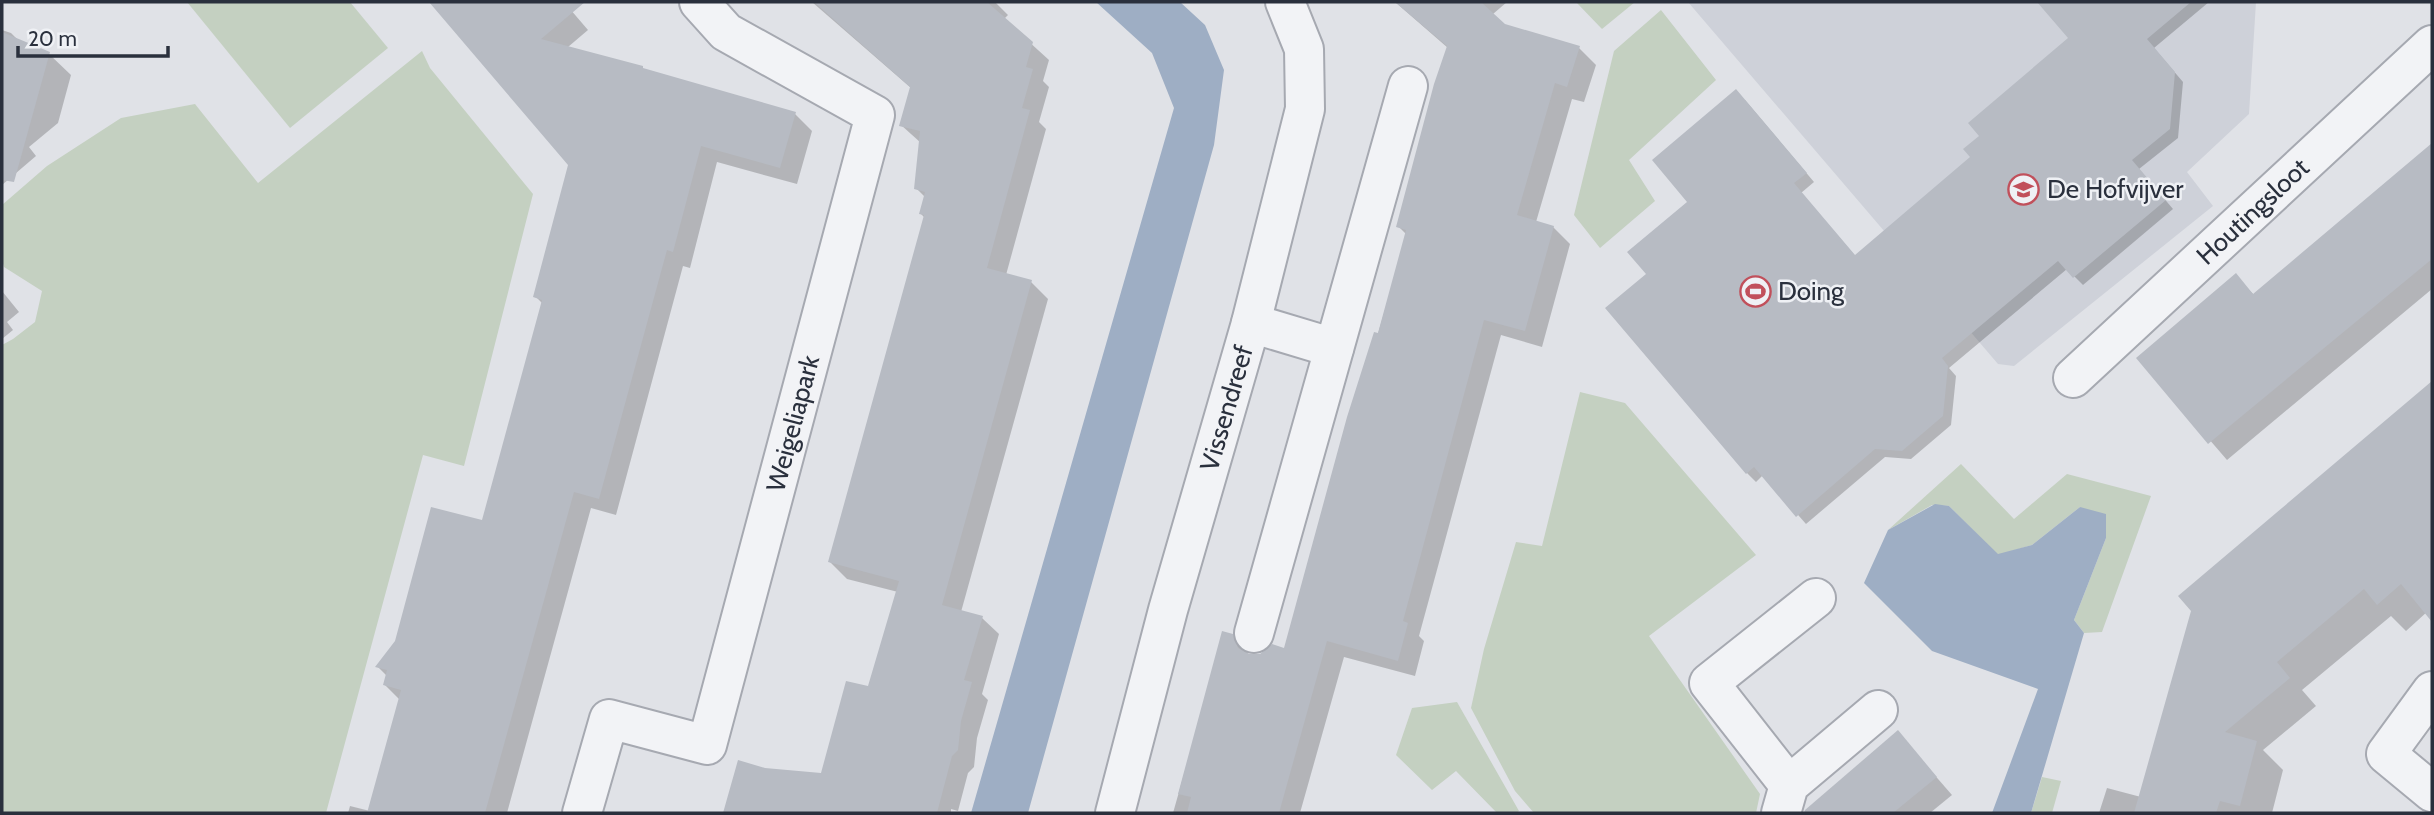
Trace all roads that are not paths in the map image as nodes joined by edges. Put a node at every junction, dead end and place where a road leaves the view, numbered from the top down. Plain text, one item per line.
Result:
1 (699, 2) edge
2 (1285, 2) edge
3 (2432, 45) edge
4 (1408, 86) dead end
5 (1251, 323) junction
6 (1334, 348) junction
7 (2073, 378) dead end
8 (1815, 598) dead end
9 (1254, 632) dead end
10 (2432, 691) edge
11 (1878, 710) dead end
12 (2432, 792) edge
13 (1785, 799) edge
14 (582, 813) edge
15 (1115, 813) edge

1 - 14 street, Weigeliapark
2 - 5 street, Vissendreef
3 - 7 street, Houtingsloot
4 - 6 street
5 - 6 street
5 - 15 street, Vissendreef
6 - 9 street
8 - 13 street
10 - 12 street
11 - 13 street

